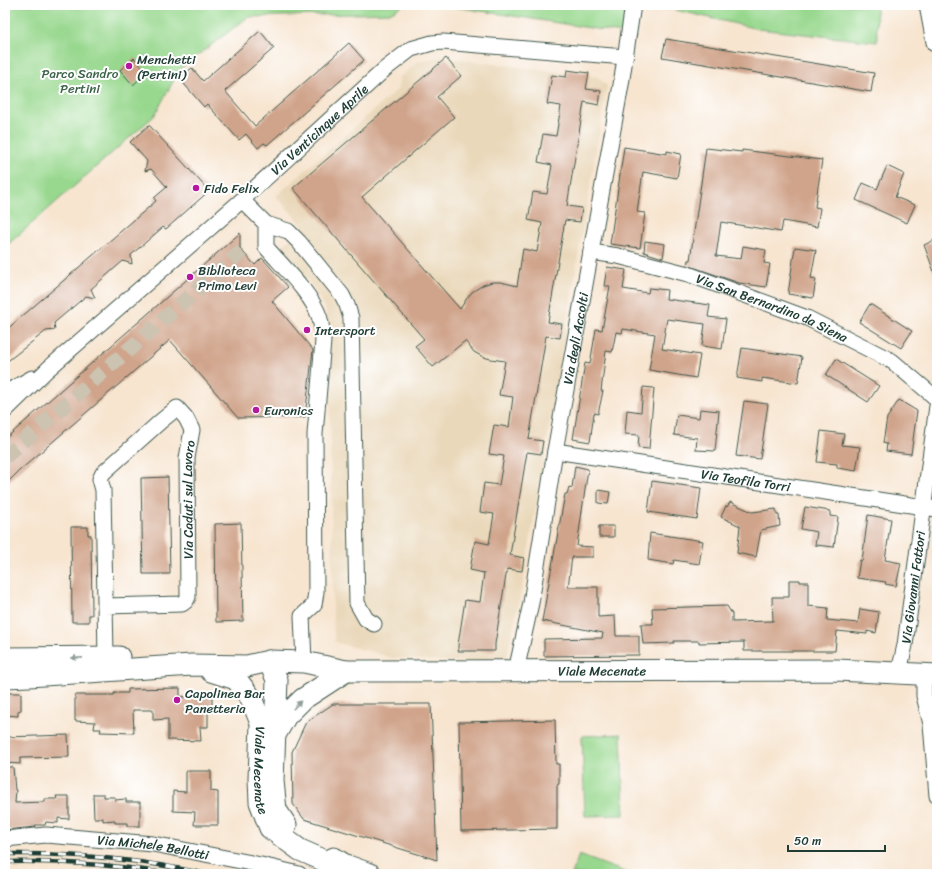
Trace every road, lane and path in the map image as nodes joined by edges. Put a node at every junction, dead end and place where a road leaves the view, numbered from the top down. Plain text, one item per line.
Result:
1 (633, 5) edge
2 (930, 5) edge
3 (937, 42) edge
4 (625, 57) junction
5 (242, 200) junction
6 (266, 224) junction
7 (590, 252) junction
8 (48, 369) junction
9 (5, 393) edge
10 (937, 400) edge
11 (937, 406) edge
12 (5, 411) edge
13 (555, 451) junction
14 (930, 508) edge
15 (105, 606) junction
16 (374, 624) dead end
17 (106, 657) junction
18 (5, 658) edge
19 (269, 661) junction
20 (304, 662) junction
21 (192, 665) junction
22 (346, 671) junction
23 (516, 671) junction
24 (899, 672) junction
25 (930, 674) edge
26 (5, 677) edge
27 (274, 736) junction
28 (259, 789) junction
29 (937, 796) edge
30 (5, 839) edge
31 (345, 865) junction
32 (299, 874) edge
33 (370, 874) edge

1 - 4 street, Via degli Accolti
2 - 3 main road
4 - 5 street, Via Venticinque Aprile
4 - 7 street, Via degli Accolti
5 - 6 street
5 - 8 street, Via Venticinque Aprile
6 - 16 street
6 - 20 street
7 - 10 street, Via San Bernardino da Siena
7 - 13 street, Via degli Accolti
8 - 9 street, Via Venticinque Aprile
8 - 12 street, Via Venticinque Aprile
11 - 14 street, Via Giovanni Fattori
13 - 14 street, Via Teofila Torri
13 - 23 street, Via degli Accolti
14 - 24 street, Via Giovanni Fattori
15 - 15 street, Via Caduti sul Lavoro
15 - 17 street, Via Caduti sul Lavoro
17 -> 18 main road, Viale Mecenate
17 - 19 main road, Viale Mecenate
19 - 20 main road, Viale Mecenate
19 - 21 main road, Viale Mecenate
19 - 27 main road
19 - 28 main road
20 - 22 main road, Viale Mecenate
21 - 26 main road, Viale Mecenate
21 - 28 main road, Viale Mecenate
22 - 23 main road, Viale Mecenate
27 -> 22 main road
23 - 24 main road, Viale Mecenate
24 - 25 main road, Viale Mecenate
25 - 29 street
27 - 31 main road
28 - 31 main road, Viale Mecenate
30 - 32 street, Via Michele Bellotti
31 - 33 main road

